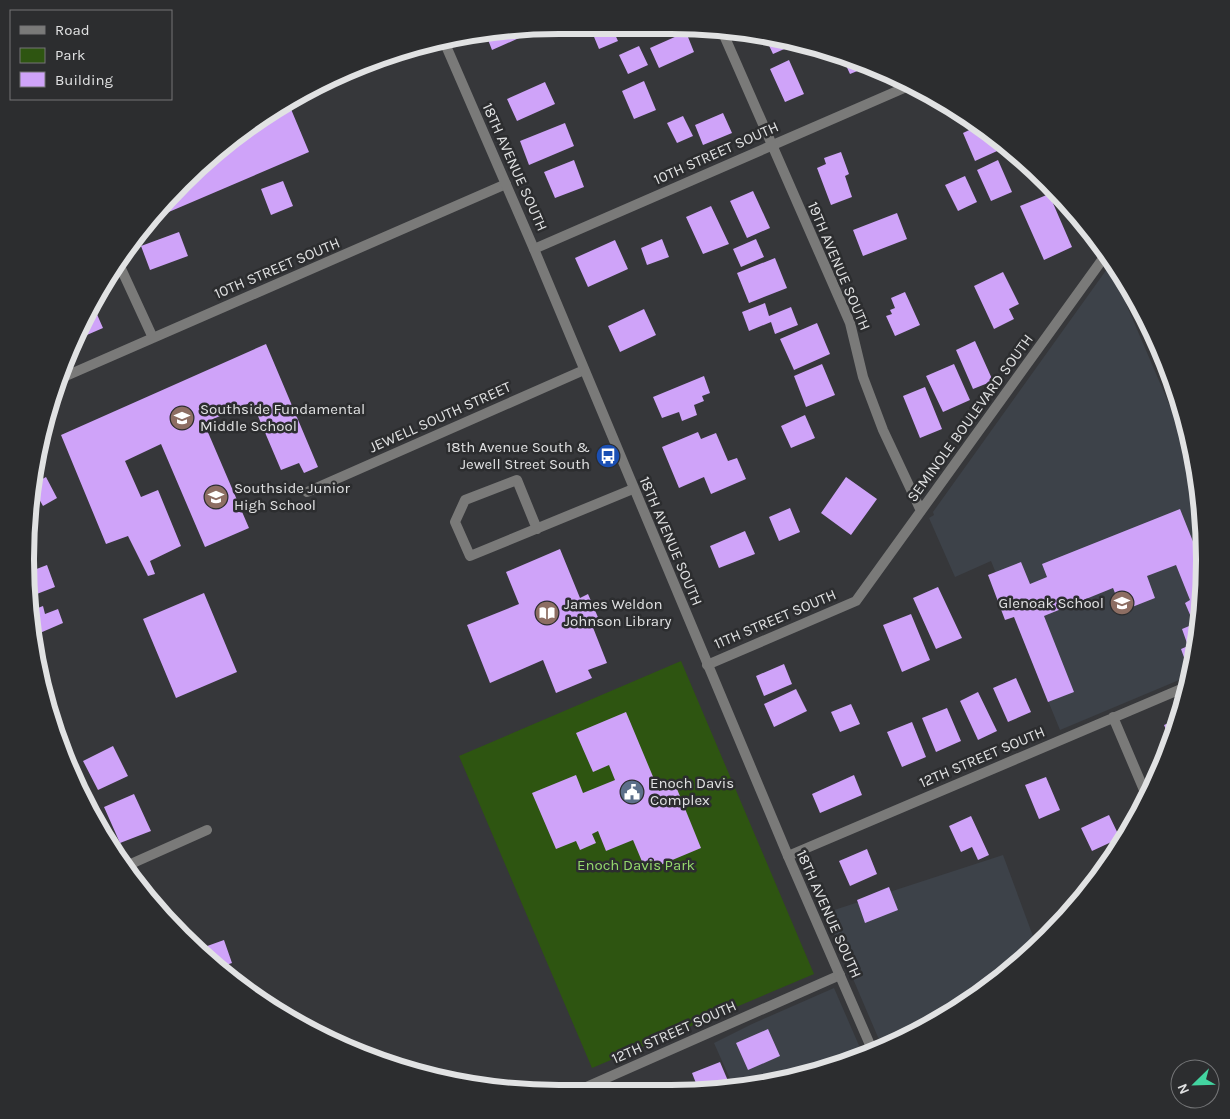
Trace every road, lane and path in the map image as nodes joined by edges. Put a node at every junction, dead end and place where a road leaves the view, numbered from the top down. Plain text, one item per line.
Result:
1 (725, 37) edge
2 (446, 47) edge
3 (903, 88) edge
4 (771, 145) junction
5 (506, 184) junction
6 (534, 249) junction
7 (1102, 259) edge
8 (121, 269) edge
9 (153, 338) junction
10 (584, 370) junction
11 (68, 375) edge
12 (633, 489) junction
13 (307, 492) dead end
14 (921, 512) junction
15 (537, 528) junction
16 (856, 600) joint
17 (706, 664) junction
18 (1180, 690) edge
19 (1113, 717) junction
20 (1143, 789) edge
21 (207, 830) dead end
22 (788, 856) junction
23 (131, 864) edge
24 (840, 975) junction
25 (870, 1046) edge
26 (591, 1085) edge

1 - 4 street, 19TH AVENUE SOUTH
2 - 5 street, 18TH AVENUE SOUTH
3 - 4 street, 10TH STREET SOUTH
4 - 6 street, 10TH STREET SOUTH
4 - 14 street, 19TH AVENUE SOUTH
5 - 6 street, 18TH AVENUE SOUTH
5 - 9 street, 10TH STREET SOUTH
6 - 10 street, 18TH AVENUE SOUTH
7 - 14 street, SEMINOLE BOULEVARD SOUTH
8 - 9 street
9 - 11 street, 10TH STREET SOUTH
10 - 12 street, 18TH AVENUE SOUTH
10 - 13 street, JEWELL SOUTH STREET
12 - 15 street
12 - 17 street, 18TH AVENUE SOUTH
14 - 16 street, SEMINOLE BOULEVARD SOUTH
15 - 15 street
16 - 17 street, 11TH STREET SOUTH
17 - 22 street, 18TH AVENUE SOUTH
18 - 19 street, 12TH STREET SOUTH
19 - 20 street
19 - 22 street, 12TH STREET SOUTH
21 - 23 street
22 - 24 street, 18TH AVENUE SOUTH
24 - 25 street, 18TH AVENUE SOUTH
24 - 26 street, 12TH STREET SOUTH

